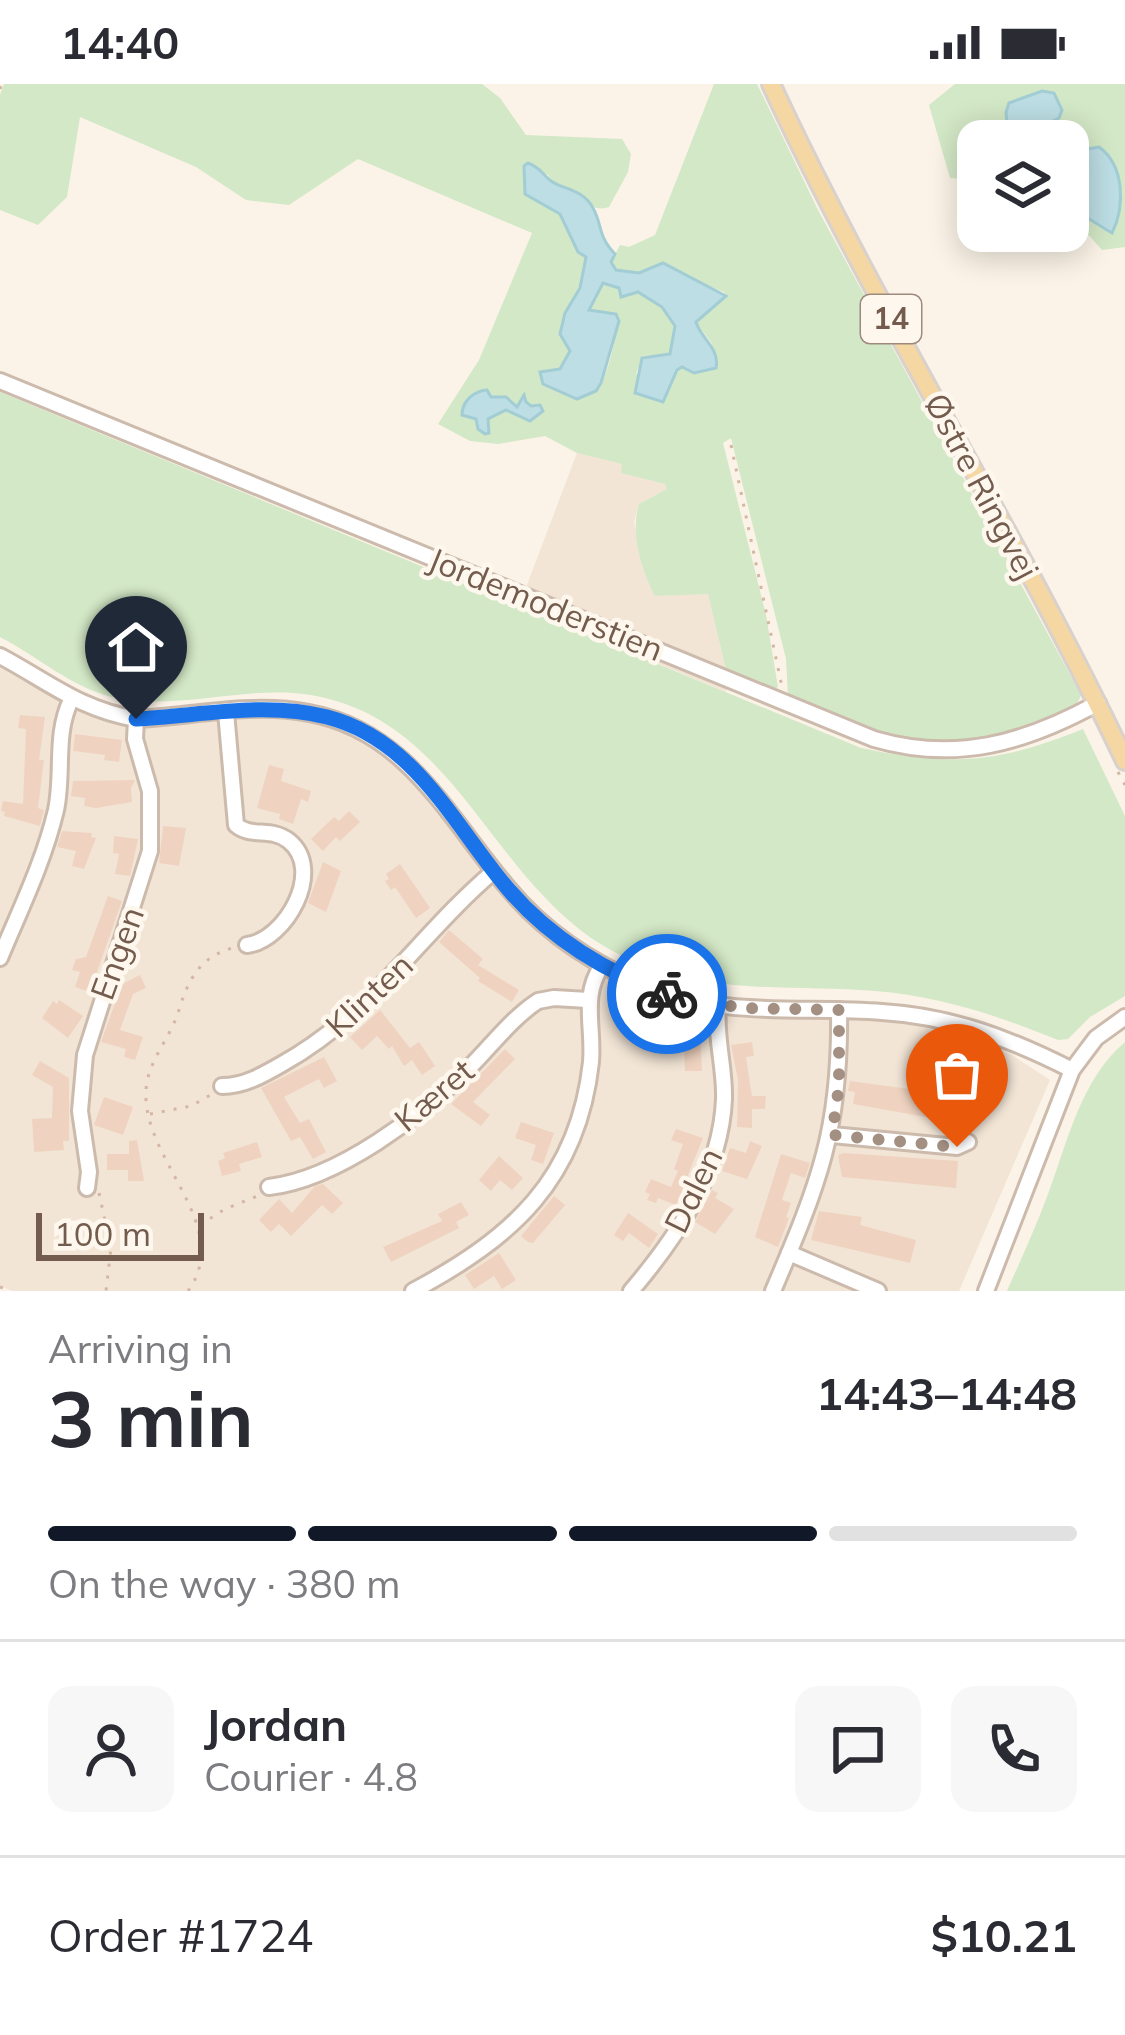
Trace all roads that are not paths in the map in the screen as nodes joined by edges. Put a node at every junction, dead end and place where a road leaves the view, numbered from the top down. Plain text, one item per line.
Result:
1 (771, 84) edge
2 (0, 381) edge
3 (0, 656) edge
4 (71, 700) junction
5 (1097, 703) junction
6 (226, 712) junction
7 (136, 719) junction
8 (1125, 761) edge
9 (494, 871) junction
10 (247, 945) road end
11 (0, 958) edge
12 (602, 965) junction
13 (588, 1000) junction
14 (718, 1006) junction
15 (839, 1010) junction
16 (1125, 1017) edge
17 (1072, 1070) junction
18 (222, 1086) road end
19 (832, 1135) junction
20 (968, 1142) dead end
21 (269, 1186) road end
22 (87, 1188) road end
23 (790, 1253) junction
24 (413, 1291) edge
25 (631, 1291) edge
26 (773, 1291) edge
27 (878, 1291) edge
28 (986, 1291) edge

1 - 5 main road, Østre Ringvej / 14
2 - 5 street, Jordemoderstien
3 - 4 street
4 - 7 street
4 - 11 street
5 - 8 main road, Østre Ringvej / 14
6 - 7 street
6 - 9 street
6 - 10 street
7 - 22 street, Engen
9 - 12 street
9 - 18 street, Klinten
12 - 13 street
12 - 14 street
13 - 21 street, Kæret
13 - 24 street
14 - 15 street
14 - 25 street, Dalen
15 - 17 street
15 - 19 street
16 - 17 street
17 - 28 street
19 - 20 street
19 - 23 street
23 - 26 street
23 - 27 street

